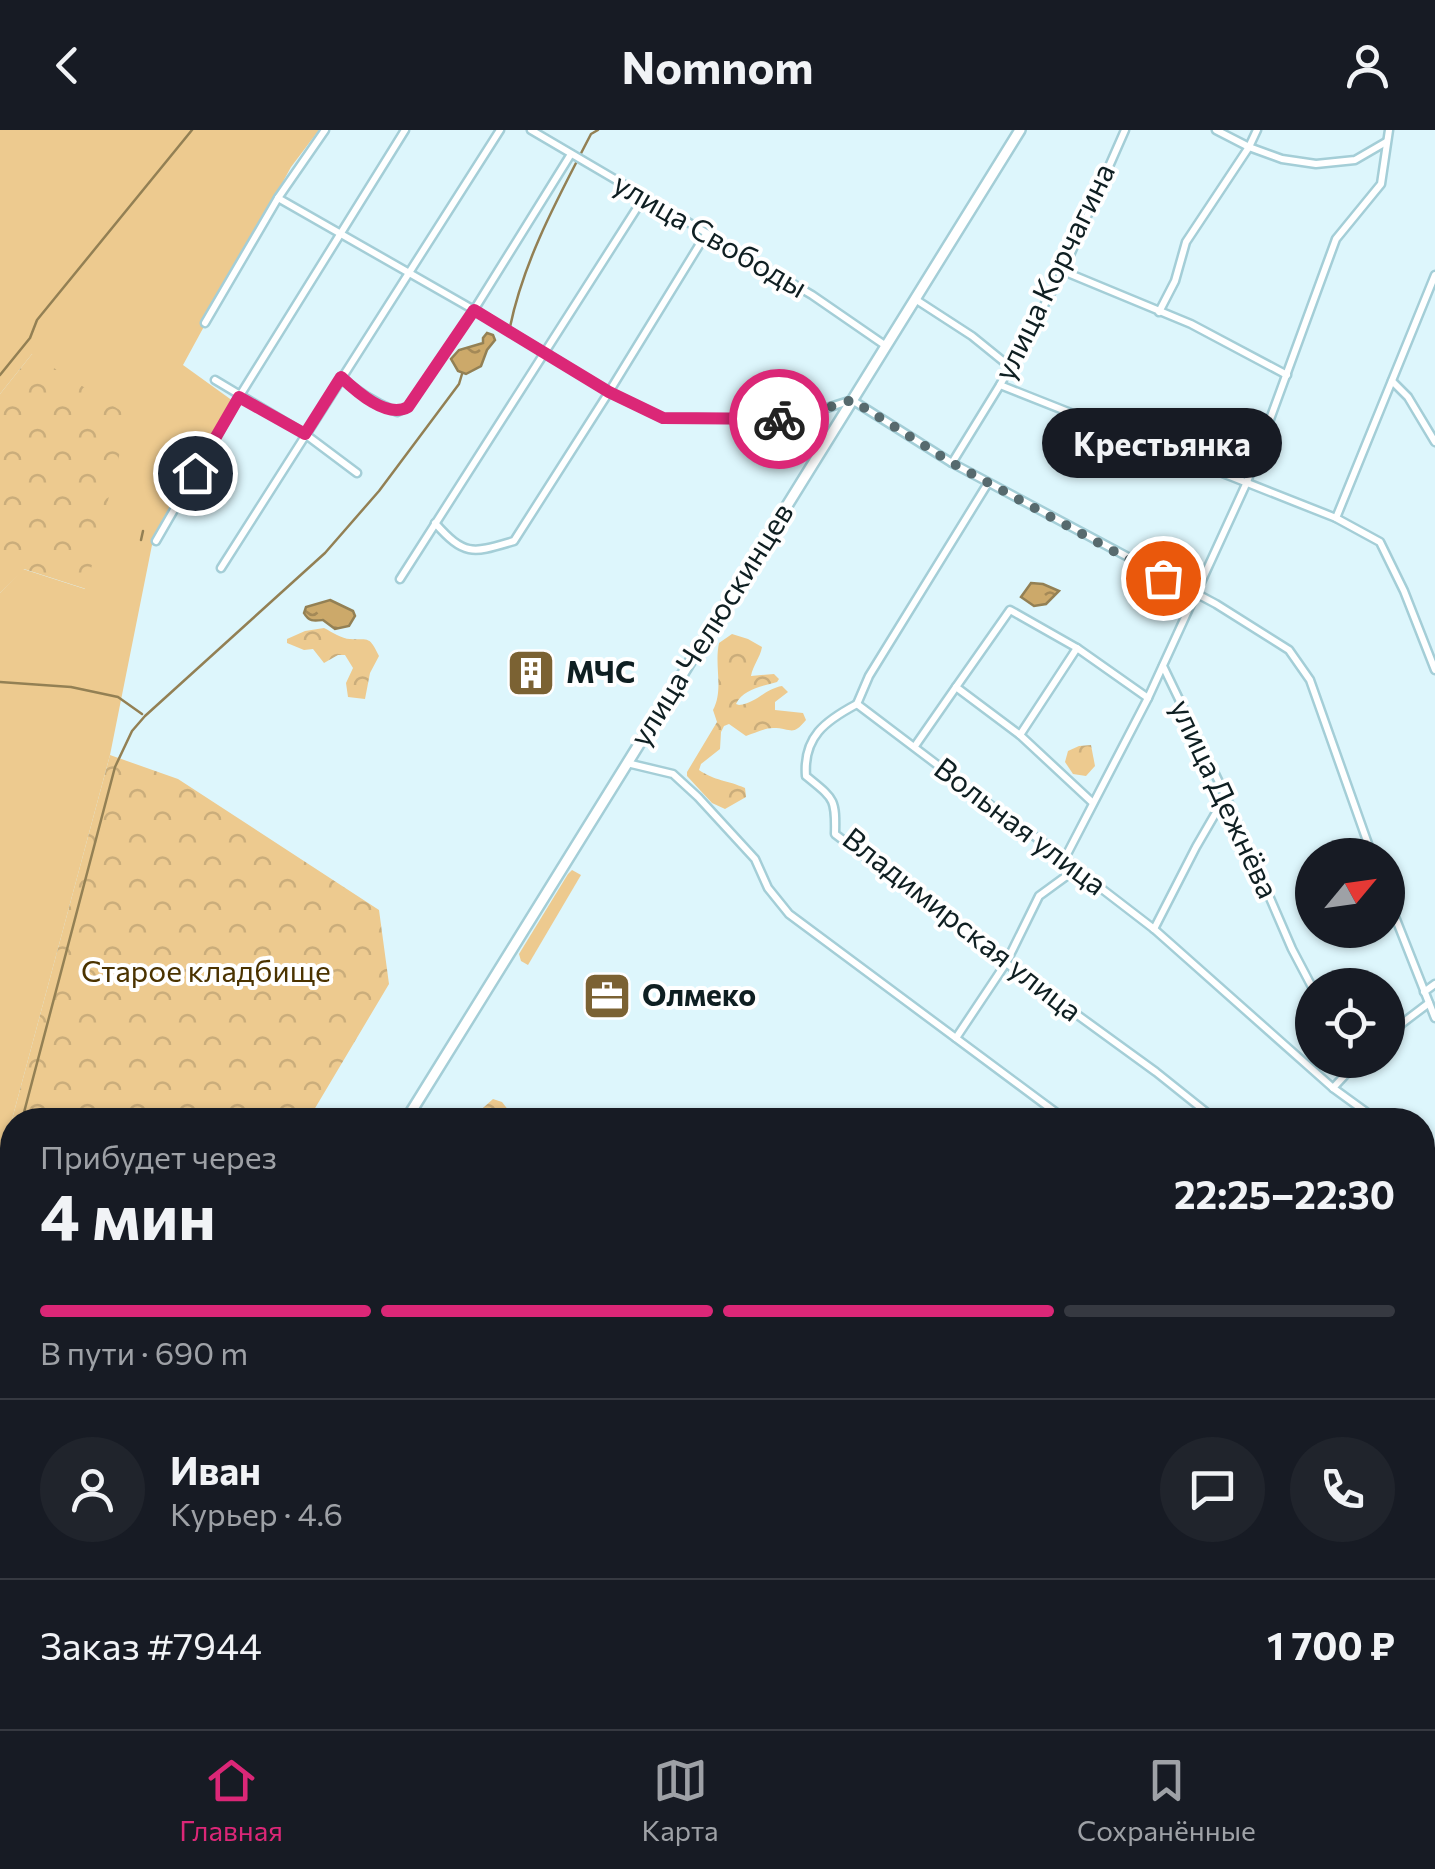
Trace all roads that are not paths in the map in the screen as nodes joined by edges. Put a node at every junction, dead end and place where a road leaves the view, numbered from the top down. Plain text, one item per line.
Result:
1 (325, 130) edge
2 (405, 130) edge
3 (500, 130) edge
4 (531, 130) edge
5 (1020, 130) edge
6 (1125, 130) edge
7 (1216, 130) edge
8 (1257, 130) edge
9 (1389, 130) edge
10 (1387, 142) junction
11 (1249, 148) junction
12 (572, 154) junction
13 (644, 197) junction
14 (278, 198) junction
15 (706, 234) junction
16 (340, 236) junction
17 (1063, 271) junction
18 (406, 274) junction
19 (1435, 275) edge
20 (915, 300) junction
21 (474, 310) junction
22 (1159, 312) junction
23 (205, 323) dead end
24 (886, 346) junction
25 (543, 353) junction
26 (1008, 366) junction
27 (1287, 375) junction
28 (341, 377) junction
29 (215, 380) dead end
30 (1392, 381) junction
31 (1000, 385) junction
32 (609, 392) junction
33 (239, 397) junction
34 (852, 400) junction
35 (305, 434) junction
36 (1435, 442) edge
37 (952, 463) junction
38 (358, 473) dead end
39 (1247, 482) junction
40 (988, 483) junction
41 (1336, 518) junction
42 (435, 523) junction
43 (156, 540) dead end
44 (221, 568) dead end
45 (400, 579) dead end
46 (1194, 595) junction
47 (1077, 648) junction
48 (1162, 665) junction
49 (1435, 670) edge
50 (956, 688) junction
51 (1148, 698) junction
52 (856, 704) junction
53 (1020, 735) junction
54 (914, 746) junction
55 (626, 763) junction
56 (1226, 796) junction
57 (1093, 803) junction
58 (1366, 838) edge
59 (1066, 858) junction
60 (1076, 869) junction
61 (1154, 930) junction
62 (1405, 943) edge
63 (1006, 963) junction
64 (1302, 968) edge
65 (1435, 984) edge
66 (1424, 992) junction
67 (1429, 1003) junction
68 (1435, 1018) edge
69 (1405, 1021) edge
70 (956, 1038) junction
71 (1342, 1078) edge
72 (1333, 1088) junction
73 (413, 1108) edge
74 (1050, 1108) edge
75 (1201, 1108) edge
76 (1360, 1108) edge

1 - 14 street
2 - 16 street
3 - 18 street
4 - 12 street, улица Свободы
5 - 20 main road, улица Челюскинцев
6 - 17 street, улица Корчагина
7 - 11 street
8 - 11 street
9 - 10 street
10 - 11 street
10 - 27 street
11 - 22 street
12 - 13 street, улица Свободы
12 - 21 street
13 - 15 street, улица Свободы
13 - 25 street
14 - 16 street
14 - 23 street
15 - 24 street, улица Свободы
15 - 32 street
16 - 18 street
16 - 33 street
17 - 22 street
17 - 26 street, улица Корчагина
18 - 21 street
18 - 28 street
19 - 30 street
20 - 24 main road, улица Челюскинцев
20 - 26 street
21 - 25 street
21 - 28 street
22 - 27 street
24 - 34 main road, улица Челюскинцев
25 - 32 street
25 - 42 street
26 - 31 street, улица Корчагина
27 - 39 street
28 - 35 street
29 - 33 street
30 - 36 street
30 - 41 street
31 - 37 street, улица Корчагина
31 - 39 street
32 - 34 street
32 - 42 street
33 - 35 street
33 - 43 street
34 - 37 street
34 - 55 main road, улица Челюскинцев
35 - 38 street
35 - 44 street
37 - 40 street
39 - 41 street
39 - 46 street
40 - 46 street
40 - 52 street
41 - 49 street
42 - 45 street
46 - 48 street
46 - 58 street
47 - 50 street
47 - 51 street
47 - 53 street
48 - 51 street
48 - 56 street, улица Дежнёва
50 - 53 street
50 - 54 street
51 - 57 street
52 - 54 street, Вольная улица
52 - 63 street, Владимирская улица
53 - 57 street
54 - 59 street, Вольная улица
55 - 70 street
55 - 73 main road, улица Челюскинцев
56 - 61 street
56 - 64 street, улица Дежнёва
57 - 59 street
59 - 60 street, Вольная улица
60 - 61 street, Вольная улица
60 - 63 street
61 - 72 street, Вольная улица
62 - 66 street
63 - 70 street
63 - 75 street, Владимирская улица
65 - 66 street
66 - 67 street
67 - 68 street
67 - 69 street
70 - 74 street
71 - 72 street
72 - 76 street, Вольная улица

